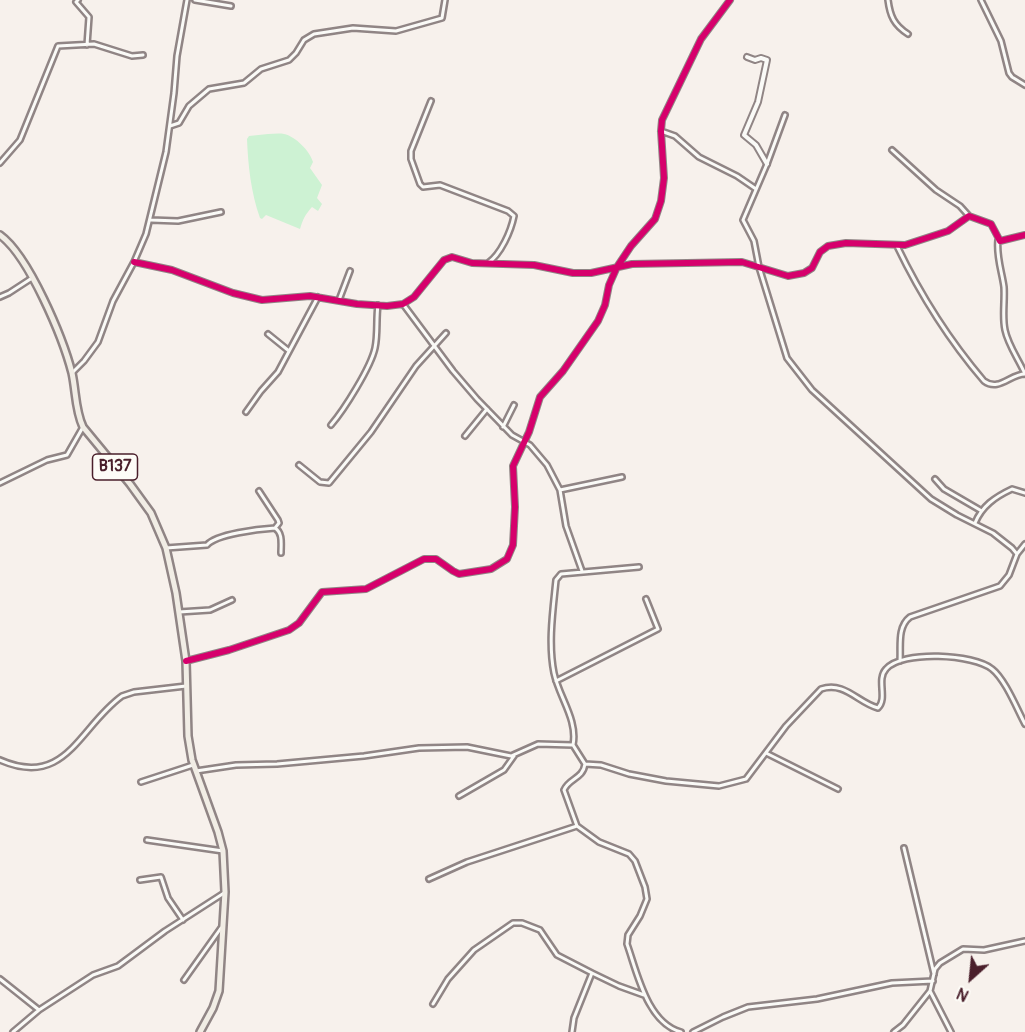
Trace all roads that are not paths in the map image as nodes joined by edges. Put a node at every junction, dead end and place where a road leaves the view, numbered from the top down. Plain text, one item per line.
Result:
1 (78, 0) edge
2 (186, 0) edge
3 (195, 0) edge
4 (445, 0) edge
5 (730, 0) edge
6 (888, 0) edge
7 (981, 0) edge
8 (231, 6) dead end
9 (908, 34) dead end
10 (87, 45) junction
11 (143, 55) dead end
12 (747, 57) dead end
13 (1025, 85) edge
14 (431, 100) dead end
15 (785, 115) dead end
16 (170, 126) junction
17 (661, 131) junction
18 (892, 150) dead end
19 (0, 164) edge
20 (767, 164) junction
21 (756, 189) junction
22 (221, 213) dead end
23 (969, 216) junction
24 (151, 220) junction
25 (1025, 235) edge
26 (0, 236) edge
27 (998, 240) junction
28 (897, 246) junction
29 (134, 262) junction
30 (487, 264) junction
31 (617, 267) junction
32 (759, 267) junction
33 (350, 271) dead end
34 (32, 278) junction
35 (0, 297) edge
36 (318, 297) junction
37 (339, 300) junction
38 (403, 304) junction
39 (378, 305) junction
40 (446, 333) dead end
41 (268, 334) dead end
42 (434, 346) junction
43 (290, 351) junction
44 (71, 373) junction
45 (1025, 374) edge
46 (514, 405) dead end
47 (487, 409) junction
48 (246, 412) dead end
49 (331, 425) dead end
50 (503, 427) junction
51 (83, 428) junction
52 (465, 436) dead end
53 (523, 441) junction
54 (299, 465) dead end
55 (622, 477) dead end
56 (935, 479) dead end
57 (0, 483) edge
58 (560, 490) junction
59 (259, 491) dead end
60 (1025, 493) edge
61 (980, 510) junction
62 (975, 524) junction
63 (275, 528) junction
64 (1025, 544) edge
65 (166, 548) junction
66 (281, 553) dead end
67 (1017, 554) junction
68 (639, 567) dead end
69 (582, 571) junction
70 (646, 599) dead end
71 (232, 600) dead end
72 (179, 612) junction
73 (900, 661) junction
74 (186, 662) junction
75 (556, 681) junction
76 (187, 686) junction
77 (1025, 724) edge
78 (573, 745) junction
79 (766, 753) junction
80 (514, 756) junction
81 (0, 760) edge
82 (585, 764) junction
83 (195, 768) junction
84 (141, 782) dead end
85 (838, 789) dead end
86 (459, 796) dead end
87 (577, 826) junction
88 (147, 840) dead end
89 (904, 848) dead end
90 (223, 851) junction
91 (429, 879) dead end
92 (140, 880) dead end
93 (225, 892) junction
94 (183, 920) junction
95 (224, 925) junction
96 (1025, 941) edge
97 (592, 973) junction
98 (934, 975) junction
99 (0, 979) edge
100 (184, 980) dead end
101 (933, 981) junction
102 (930, 991) junction
103 (644, 995) junction
104 (434, 1004) dead end
105 (39, 1010) junction
106 (13, 1032) edge
107 (200, 1032) edge
108 (572, 1032) edge
109 (678, 1032) edge
110 (693, 1032) edge
111 (894, 1032) edge
112 (951, 1032) edge

1 - 10 street
2 - 16 street
3 - 8 street
4 - 16 street
5 - 17 street
6 - 9 street
7 - 13 street
10 - 11 street
10 - 19 street
12 - 20 street
14 - 30 street
15 - 20 street
16 - 24 street
17 - 21 street
17 - 31 street
18 - 23 street
20 - 21 street
21 - 32 street
22 - 24 street
23 - 27 street
23 - 28 street
24 - 29 street
25 - 27 street
26 - 34 main road, B137
27 - 45 street
28 - 32 street
28 - 45 street
29 - 36 street
29 - 44 street
30 - 31 street
30 - 38 street
31 - 32 street
31 - 53 street
32 - 62 street
33 - 37 street
34 - 35 street
34 - 44 main road, B137
36 - 37 street
36 - 43 street
37 - 39 street
38 - 39 street
38 - 42 street
39 - 49 street
40 - 42 street
41 - 43 street
42 - 47 street
42 - 54 street
43 - 48 street
44 - 51 main road, B137
46 - 50 street
47 - 50 street
47 - 52 street
50 - 53 street
51 - 57 street
51 - 65 main road, B137
53 - 58 street
53 - 74 street
55 - 58 street
56 - 61 street
58 - 69 street
59 - 63 street
60 - 61 street
61 - 62 street
62 - 67 street
63 - 65 street
63 - 66 street
64 - 67 street
65 - 72 main road, B137
67 - 73 street
68 - 69 street
69 - 75 street
70 - 75 street
71 - 72 street
72 - 74 main road, B137
73 - 77 street
73 - 79 street
74 - 76 main road, B137
75 - 78 street
76 - 81 street
76 - 83 main road, B137
78 - 80 street
78 - 82 street
79 - 82 street
79 - 85 street
80 - 83 street
80 - 86 street
82 - 87 street
83 - 84 street
83 - 90 main road, B137
87 - 91 street
87 - 103 street
88 - 90 street
89 - 98 street
90 - 93 main road, B137
92 - 94 street
93 - 94 street
93 - 95 main road, B137
94 - 105 street
95 - 100 street
95 - 107 main road, B137
96 - 98 street
97 - 103 street
97 - 104 street
97 - 108 street
98 - 101 street
99 - 105 street
101 - 102 street
101 - 110 street
102 - 111 street
102 - 112 street
103 - 109 street
105 - 106 street

